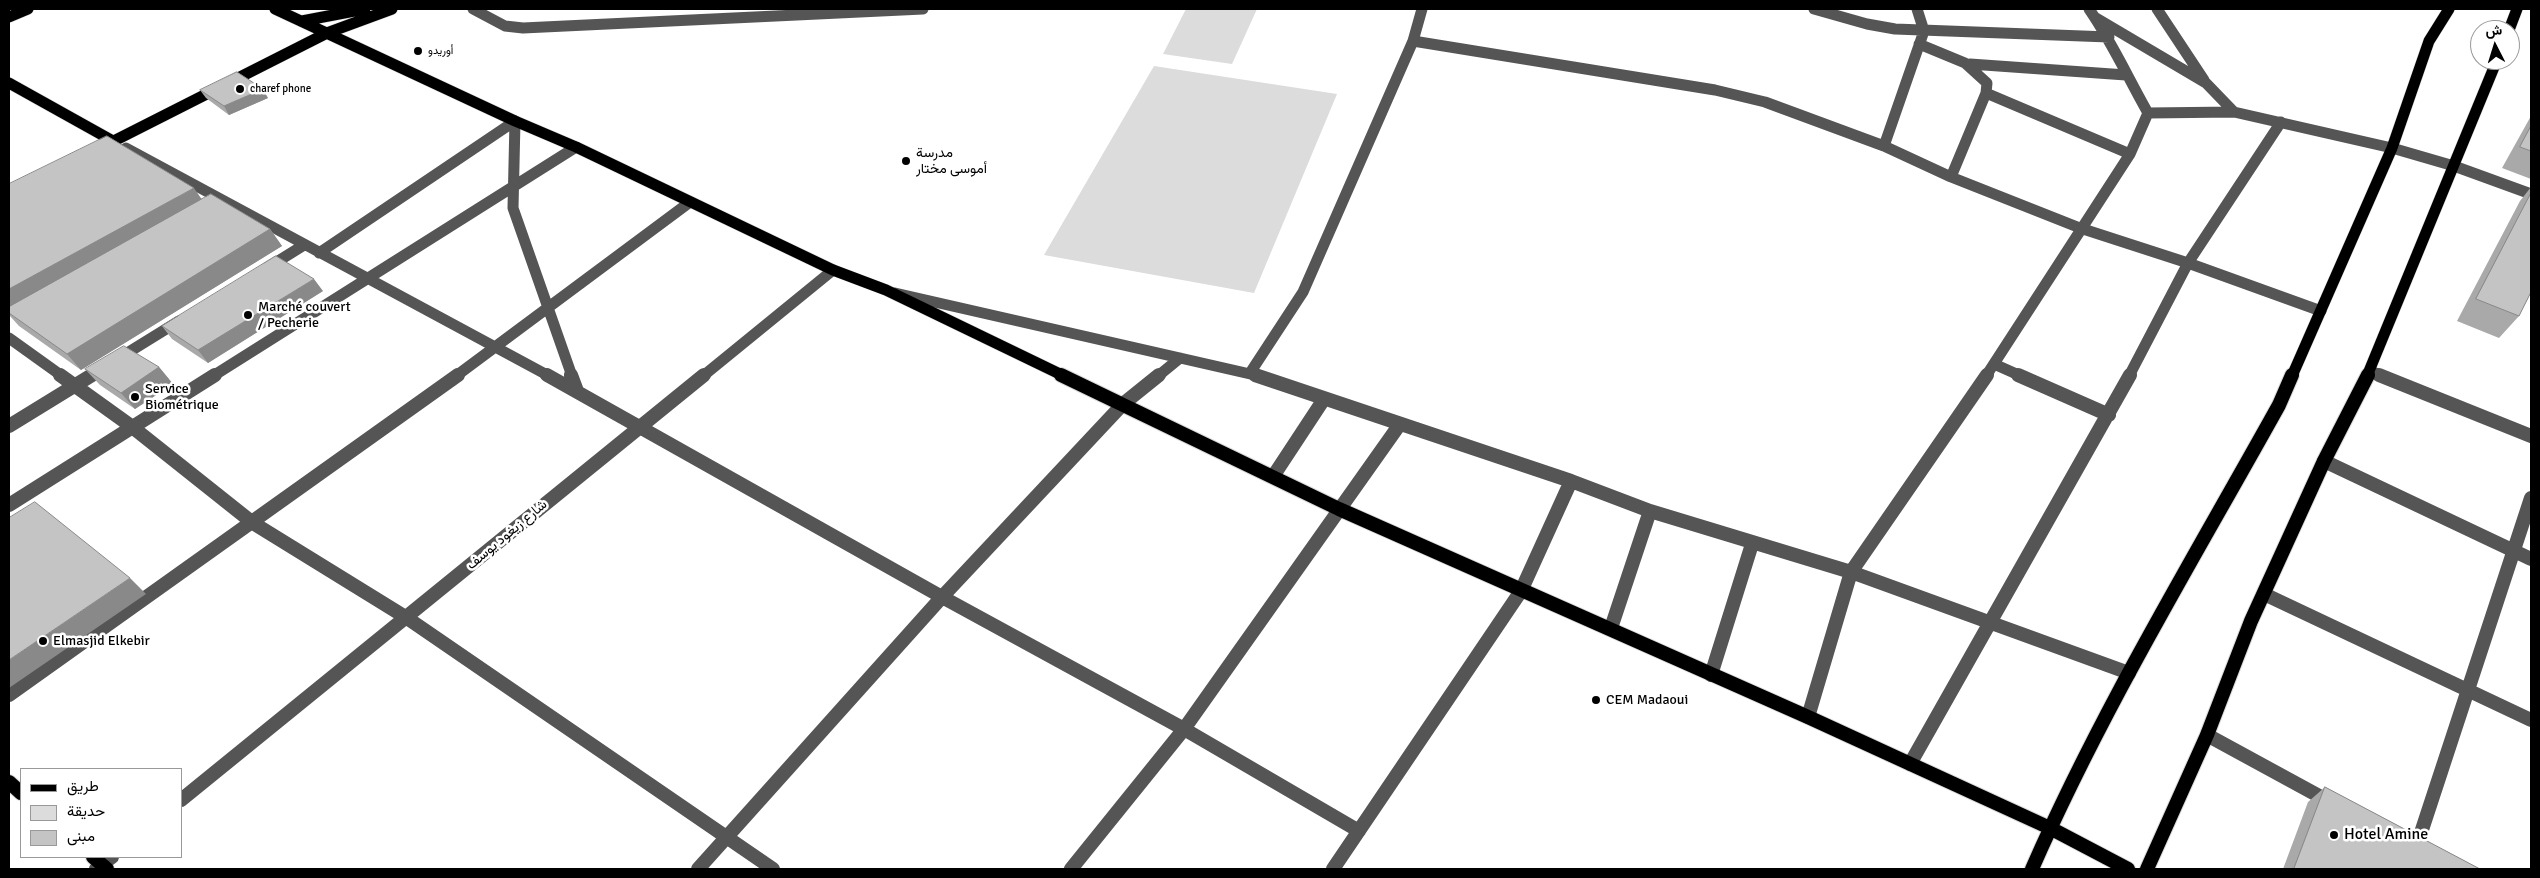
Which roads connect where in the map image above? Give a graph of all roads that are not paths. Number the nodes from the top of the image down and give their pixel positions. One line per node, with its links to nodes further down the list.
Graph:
1 (28, 9): 15 (main road)
2 (275, 9): 17 (main road)
3 (365, 9): 17 (main road)
4 (392, 9): 19 (main road)
5 (473, 9): 14 (street)
6 (915, 9): 7 (street); 14 (street)
7 (923, 9)
8 (1422, 9): 21 (street)
9 (1814, 9): 18 (street)
10 (1917, 9): 18 (street)
11 (2089, 9): 16 (street)
12 (2157, 9): 27 (street)
13 (2449, 9): 36 (main road)
14 (751, 12)
15 (9, 17)
16 (2096, 18): 20 (street); 27 (street)
17 (302, 21): 19 (main road)
18 (1924, 31): 20 (street); 22 (street)
19 (327, 33): 31 (main road); 33 (main road)
20 (2109, 37): 25 (street)
21 (1413, 41): 35 (street); 60 (street)
22 (1919, 44): 23 (street); 35 (street)
23 (1970, 64): 25 (street); 28 (street)
24 (2493, 70): 39 (main road)
25 (2126, 75): 30 (street)
26 (9, 83): 33 (main road)
27 (2206, 83): 29 (street)
28 (1986, 93): 38 (street); 40 (street)
29 (2234, 112): 30 (street); 32 (street)
30 (2148, 113): 38 (street)
31 (515, 121): 34 (main road); 41 (street); 46 (street)
32 (2281, 122): 36 (street); 47 (street)
33 (112, 141): 37 (main road); 45 (street)
34 (576, 146): 41 (street); 43 (main road)
35 (1884, 146): 40 (street)
36 (2392, 148): 39 (street); 53 (main road)
37 (87, 154)
38 (2130, 154): 44 (street)
39 (2454, 166): 42 (street); 59 (main road)
40 (1951, 176): 44 (street)
41 (513, 185): 50 (street); 52 (street)
42 (2531, 194)
43 (690, 202): 48 (main road); 52 (street)
44 (2080, 228): 47 (street); 58 (street)
45 (304, 245): 46 (street); 49 (street)
46 (319, 253): 50 (street)
47 (2188, 263): 53 (street); 65 (street)
48 (833, 270): 51 (main road); 69 (street, شارع زيغود يوسف)
49 (254, 276)
50 (367, 278): 56 (street); 68 (street)
51 (886, 290): 57 (street); 64 (main road)
52 (550, 309): 56 (street); 62 (street)
53 (2321, 312): 89 (main road)
54 (186, 317): 61 (street)
55 (9, 338): 61 (street)
56 (494, 348): 62 (street); 78 (street)
57 (1180, 358): 60 (street); 64 (street)
58 (1994, 364): 65 (street); 82 (street)
59 (2370, 371): 70 (street); 71 (main road)
60 (1250, 373): 63 (street)
61 (76, 385): 67 (street); 68 (street)
62 (577, 391): 69 (street)
63 (1324, 400): 66 (street); 72 (street)
64 (1123, 404): 72 (main road); 85 (street)
65 (2110, 415): 87 (street)
66 (1400, 424): 73 (street); 76 (street)
67 (9, 426)
68 (131, 426): 75 (street); 78 (street)
69 (638, 426): 85 (street); 86 (street, شارع زيغود يوسف)
70 (2531, 436)
71 (2324, 461): 80 (street); 84 (main road)
72 (1274, 475): 76 (main road)
73 (1571, 481): 77 (street); 83 (street)
74 (2531, 498): 80 (street)
75 (9, 505)
76 (1339, 509): 83 (main road); 95 (street)
77 (1650, 512): 79 (street); 88 (street)
78 (254, 523): 86 (street); 92 (street)
79 (1752, 544): 82 (street); 90 (street)
80 (2514, 551): 81 (street); 91 (street)
81 (2531, 559)
82 (1851, 572): 87 (street); 93 (street)
83 (1521, 591): 88 (main road); 103 (street)
84 (2264, 594): 91 (street); 96 (main road)
85 (942, 597): 95 (street); 104 (street)
86 (407, 618): 100 (street, شارع زيغود يوسف); 104 (street)
87 (1990, 623): 89 (street); 97 (street)
88 (1611, 628): 90 (main road)
89 (2129, 673): 102 (main road)
90 (1711, 675): 93 (main road)
91 (2468, 690): 94 (street); 106 (street)
92 (9, 695)
93 (1808, 717): 97 (main road)
94 (2531, 720)
95 (1184, 729): 103 (street); 110 (street)
96 (2207, 735): 101 (street); 114 (main road)
97 (1910, 764): 102 (main road)
98 (9, 782): 99 (main road)
99 (20, 792)
100 (182, 799)
101 (2347, 811)
102 (2050, 828): 112 (main road); 113 (main road)
103 (1359, 831): 111 (street)
104 (729, 837): 108 (street); 109 (street)
105 (2399, 839): 106 (street)
106 (2416, 848): 107 (street)
107 (2432, 857)
108 (698, 869)
109 (773, 869)
110 (1071, 869)
111 (1333, 869)
112 (2032, 869)
113 (2128, 869)
114 (2147, 869)

